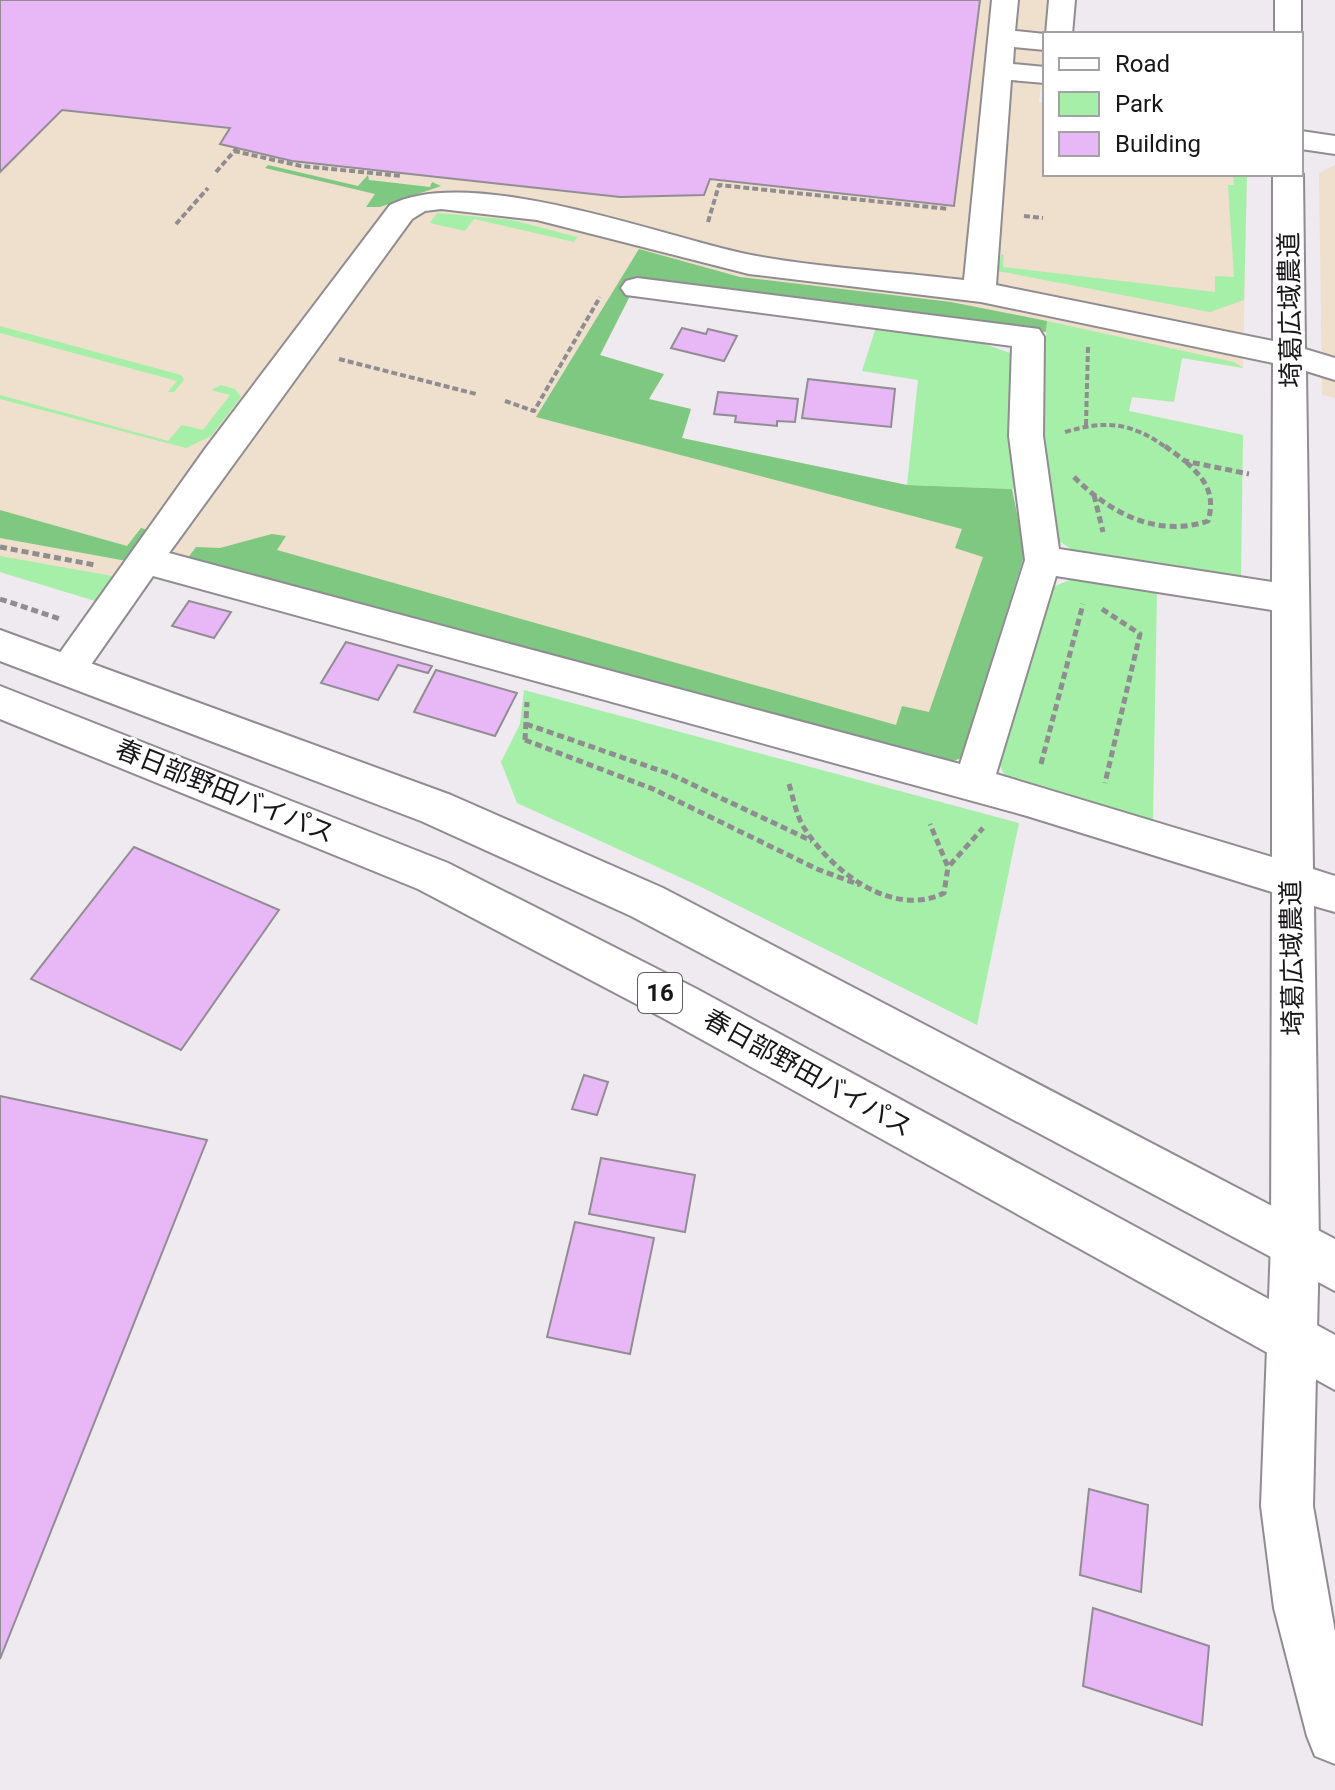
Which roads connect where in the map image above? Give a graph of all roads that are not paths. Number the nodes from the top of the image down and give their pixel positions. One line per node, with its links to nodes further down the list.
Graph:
1 (1005, 0): 6 (street)
2 (1062, 0): 4 (street)
3 (1288, 0): 5 (street)
4 (1059, 32)
5 (1288, 32)
6 (1001, 38): 7 (street); 8 (street)
7 (1043, 42)
8 (998, 71): 9 (street); 14 (street)
9 (1043, 75)
10 (1303, 140): 11 (street)
11 (1335, 145)
12 (1288, 176): 15 (street, 埼葛広域農道)
13 (622, 287): 17 (street)
14 (981, 292): 15 (street); 18 (street)
15 (1291, 356): 16 (street); 19 (street, 埼葛広域農道)
16 (1335, 369)
17 (1043, 560): 19 (street); 23 (street)
18 (140, 566): 21 (street); 23 (street)
19 (1291, 599): 24 (street, 埼葛広域農道)
20 (0, 645): 21 (highway)
21 (68, 668): 26 (highway)
22 (0, 702): 27 (highway, 春日部野田バイパス / 16)
23 (973, 785): 24 (street)
24 (1291, 879): 25 (street); 26 (street, 埼葛広域農道)
25 (1335, 894)
26 (1315, 1255): 27 (street, 埼葛広域農道)
27 (1314, 1352): 28 (street, 埼葛広域農道)
28 (1335, 1736)

